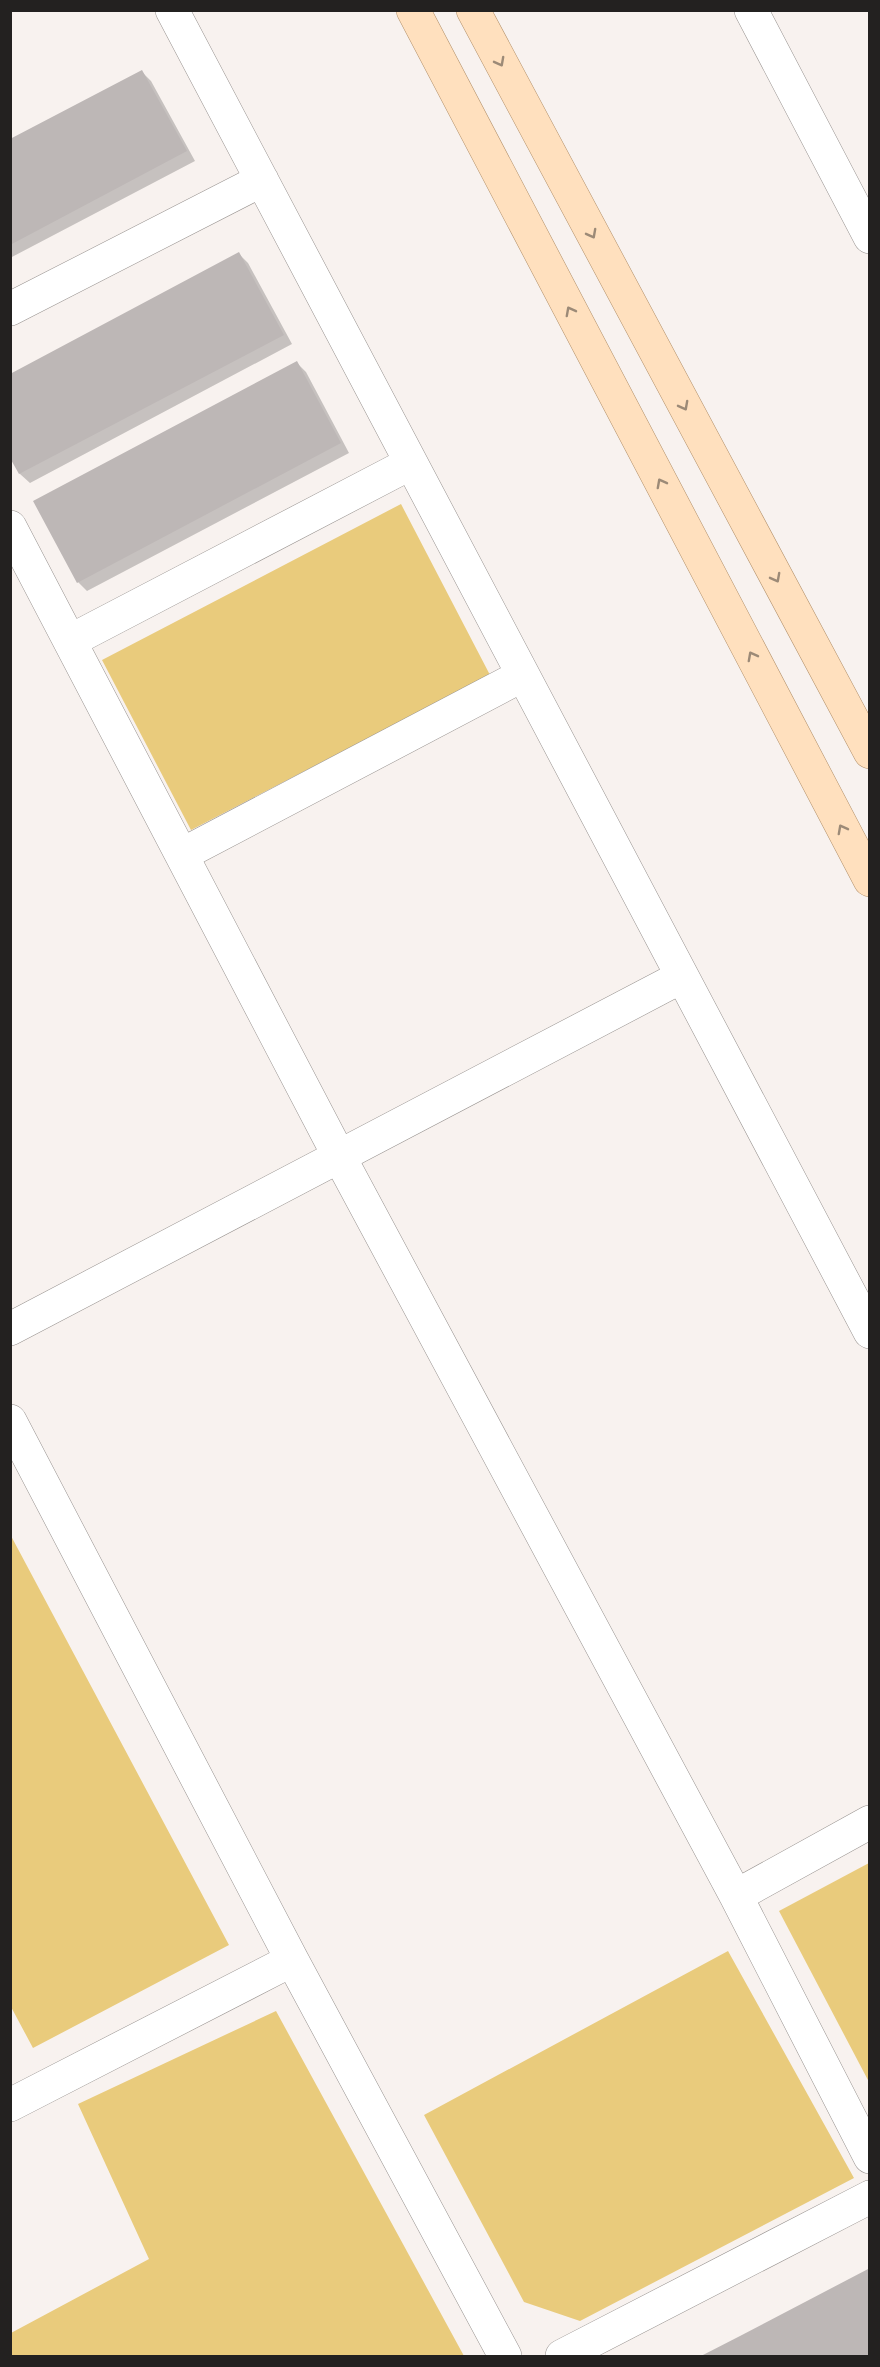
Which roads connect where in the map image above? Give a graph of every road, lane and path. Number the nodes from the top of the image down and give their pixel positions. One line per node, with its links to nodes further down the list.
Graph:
1 (172, 10): 5 (street)
2 (413, 10): 14 (main road, one-way to 2)
3 (472, 10): 12 (main road, one-way to 12)
4 (751, 10): 6 (street)
5 (262, 180): 7 (street); 8 (street)
6 (870, 237)
7 (10, 309)
8 (411, 463): 10 (street); 11 (street)
9 (10, 527): 10 (street)
10 (70, 641): 13 (street)
11 (523, 675): 13 (street); 15 (street)
12 (870, 752)
13 (183, 854): 16 (street)
14 (870, 880)
15 (681, 977): 16 (street); 18 (street)
16 (340, 1158): 17 (street); 21 (street)
17 (10, 1329)
18 (870, 1332)
19 (10, 1421): 22 (street)
20 (870, 1822): 21 (street)
21 (736, 1896): 24 (street)
22 (292, 1960): 23 (street); 26 (street)
23 (13, 2099)
24 (870, 2157)
25 (870, 2197): 27 (street)
26 (505, 2356)
27 (562, 2356)

